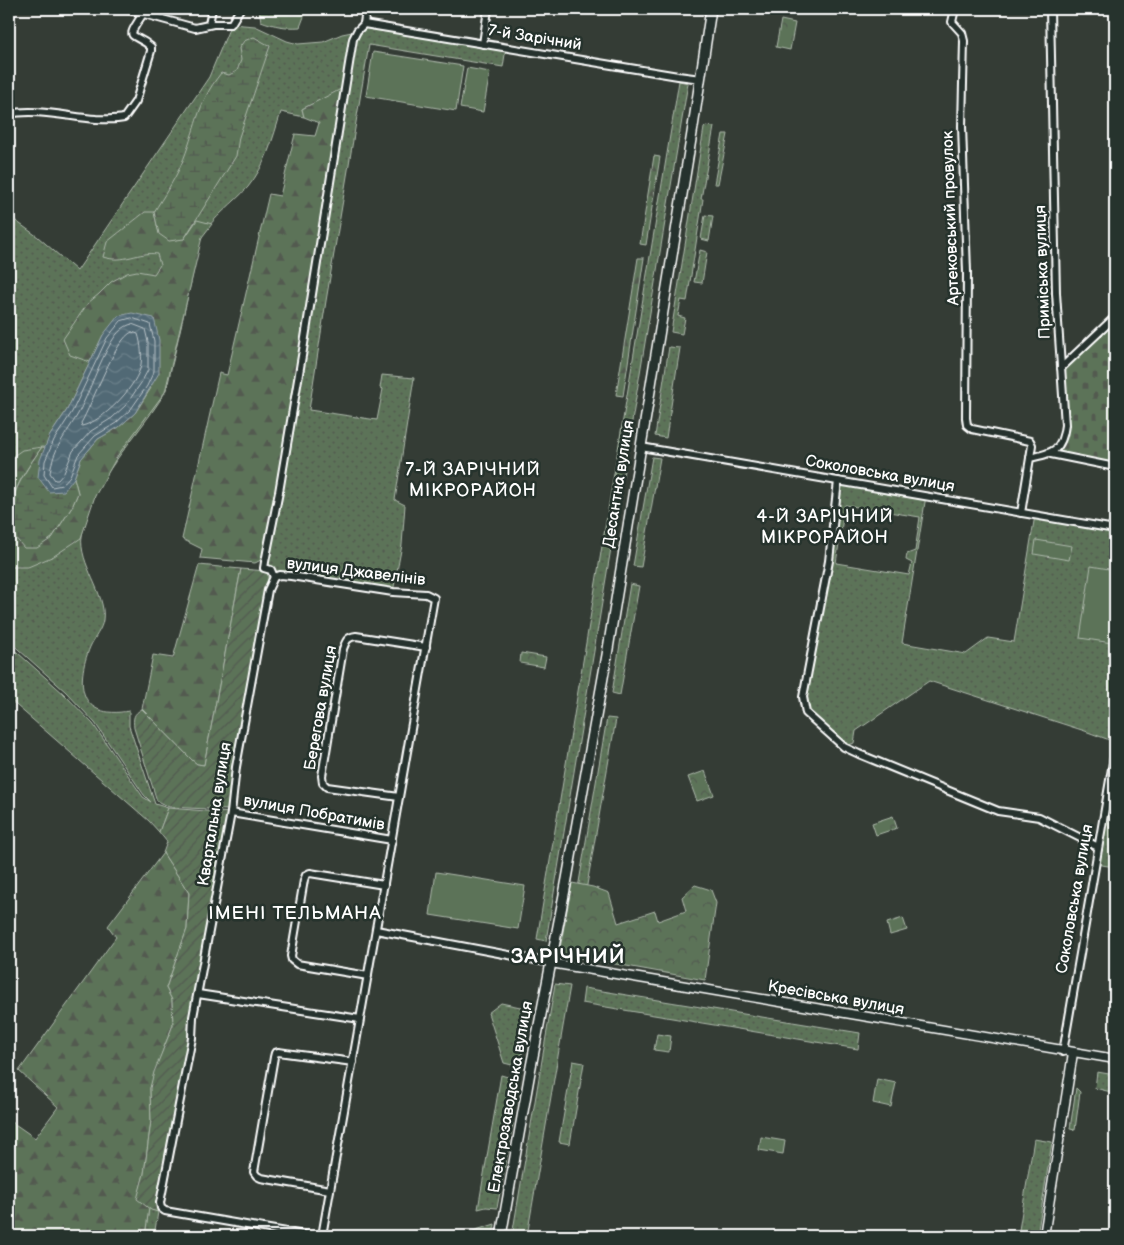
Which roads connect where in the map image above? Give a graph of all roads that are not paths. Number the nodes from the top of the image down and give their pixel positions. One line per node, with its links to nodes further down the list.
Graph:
1 (126, 9): 9 (street)
2 (212, 9): 10 (street)
3 (240, 9): 10 (street)
4 (366, 9): 11 (street)
5 (488, 9): 12 (street)
6 (711, 9): 13 (main road, Десантна вулиця)
7 (955, 9): 19 (street, Артековський провулок)
8 (1050, 9): 16 (street, Приміська вулиця)
9 (146, 13): 10 (street); 14 (street)
10 (209, 24)
11 (364, 24): 12 (street, 7-й Зарічний); 24 (street)
12 (483, 44): 13 (street, 7-й Зарічний)
13 (701, 79): 17 (main road, Десантна вулиця)
14 (9, 114)
15 (1115, 317): 16 (street)
16 (1061, 368): 18 (street, Приміська вулиця)
17 (641, 447): 21 (street, Соколовська вулиця); 33 (main road, Десантна вулиця)
18 (1051, 454): 19 (street); 20 (street)
19 (1030, 458): 22 (street)
20 (1115, 467)
21 (838, 482): 22 (street, Соколовська вулиця); 30 (street)
22 (1021, 513): 23 (street, Соколовська вулиця)
23 (1115, 529)
24 (274, 577): 25 (street, вулиця Джавелінів); 28 (street, Квартальна вулиця)
25 (426, 647): 27 (street); 27 (street, Берегова вулиця)
26 (1115, 750): 30 (street, Соколовська вулиця)
27 (399, 797): 29 (street)
28 (231, 813): 29 (street, вулиця Побратимів); 35 (street, Квартальна вулиця)
29 (392, 840): 31 (street)
30 (1098, 847): 37 (street, Соколовська вулиця)
31 (384, 885): 32 (street); 34 (street)
32 (376, 930): 33 (street); 34 (street)
33 (551, 963): 37 (street, Кресівська вулиця); 44 (main road, Електрозаводська вулиця)
34 (368, 976): 36 (street)
35 (198, 994): 36 (street); 42 (street, Квартальна вулиця)
36 (360, 1019): 40 (street)
37 (1063, 1052): 38 (street, Кресівська вулиця)
38 (1074, 1053): 39 (street, Кресівська вулиця); 45 (street)
39 (1115, 1059)
40 (353, 1062): 41 (street); 41 (street)
41 (330, 1190): 43 (street)
42 (310, 1236)
43 (322, 1236)
44 (501, 1236)
45 (1044, 1236)

